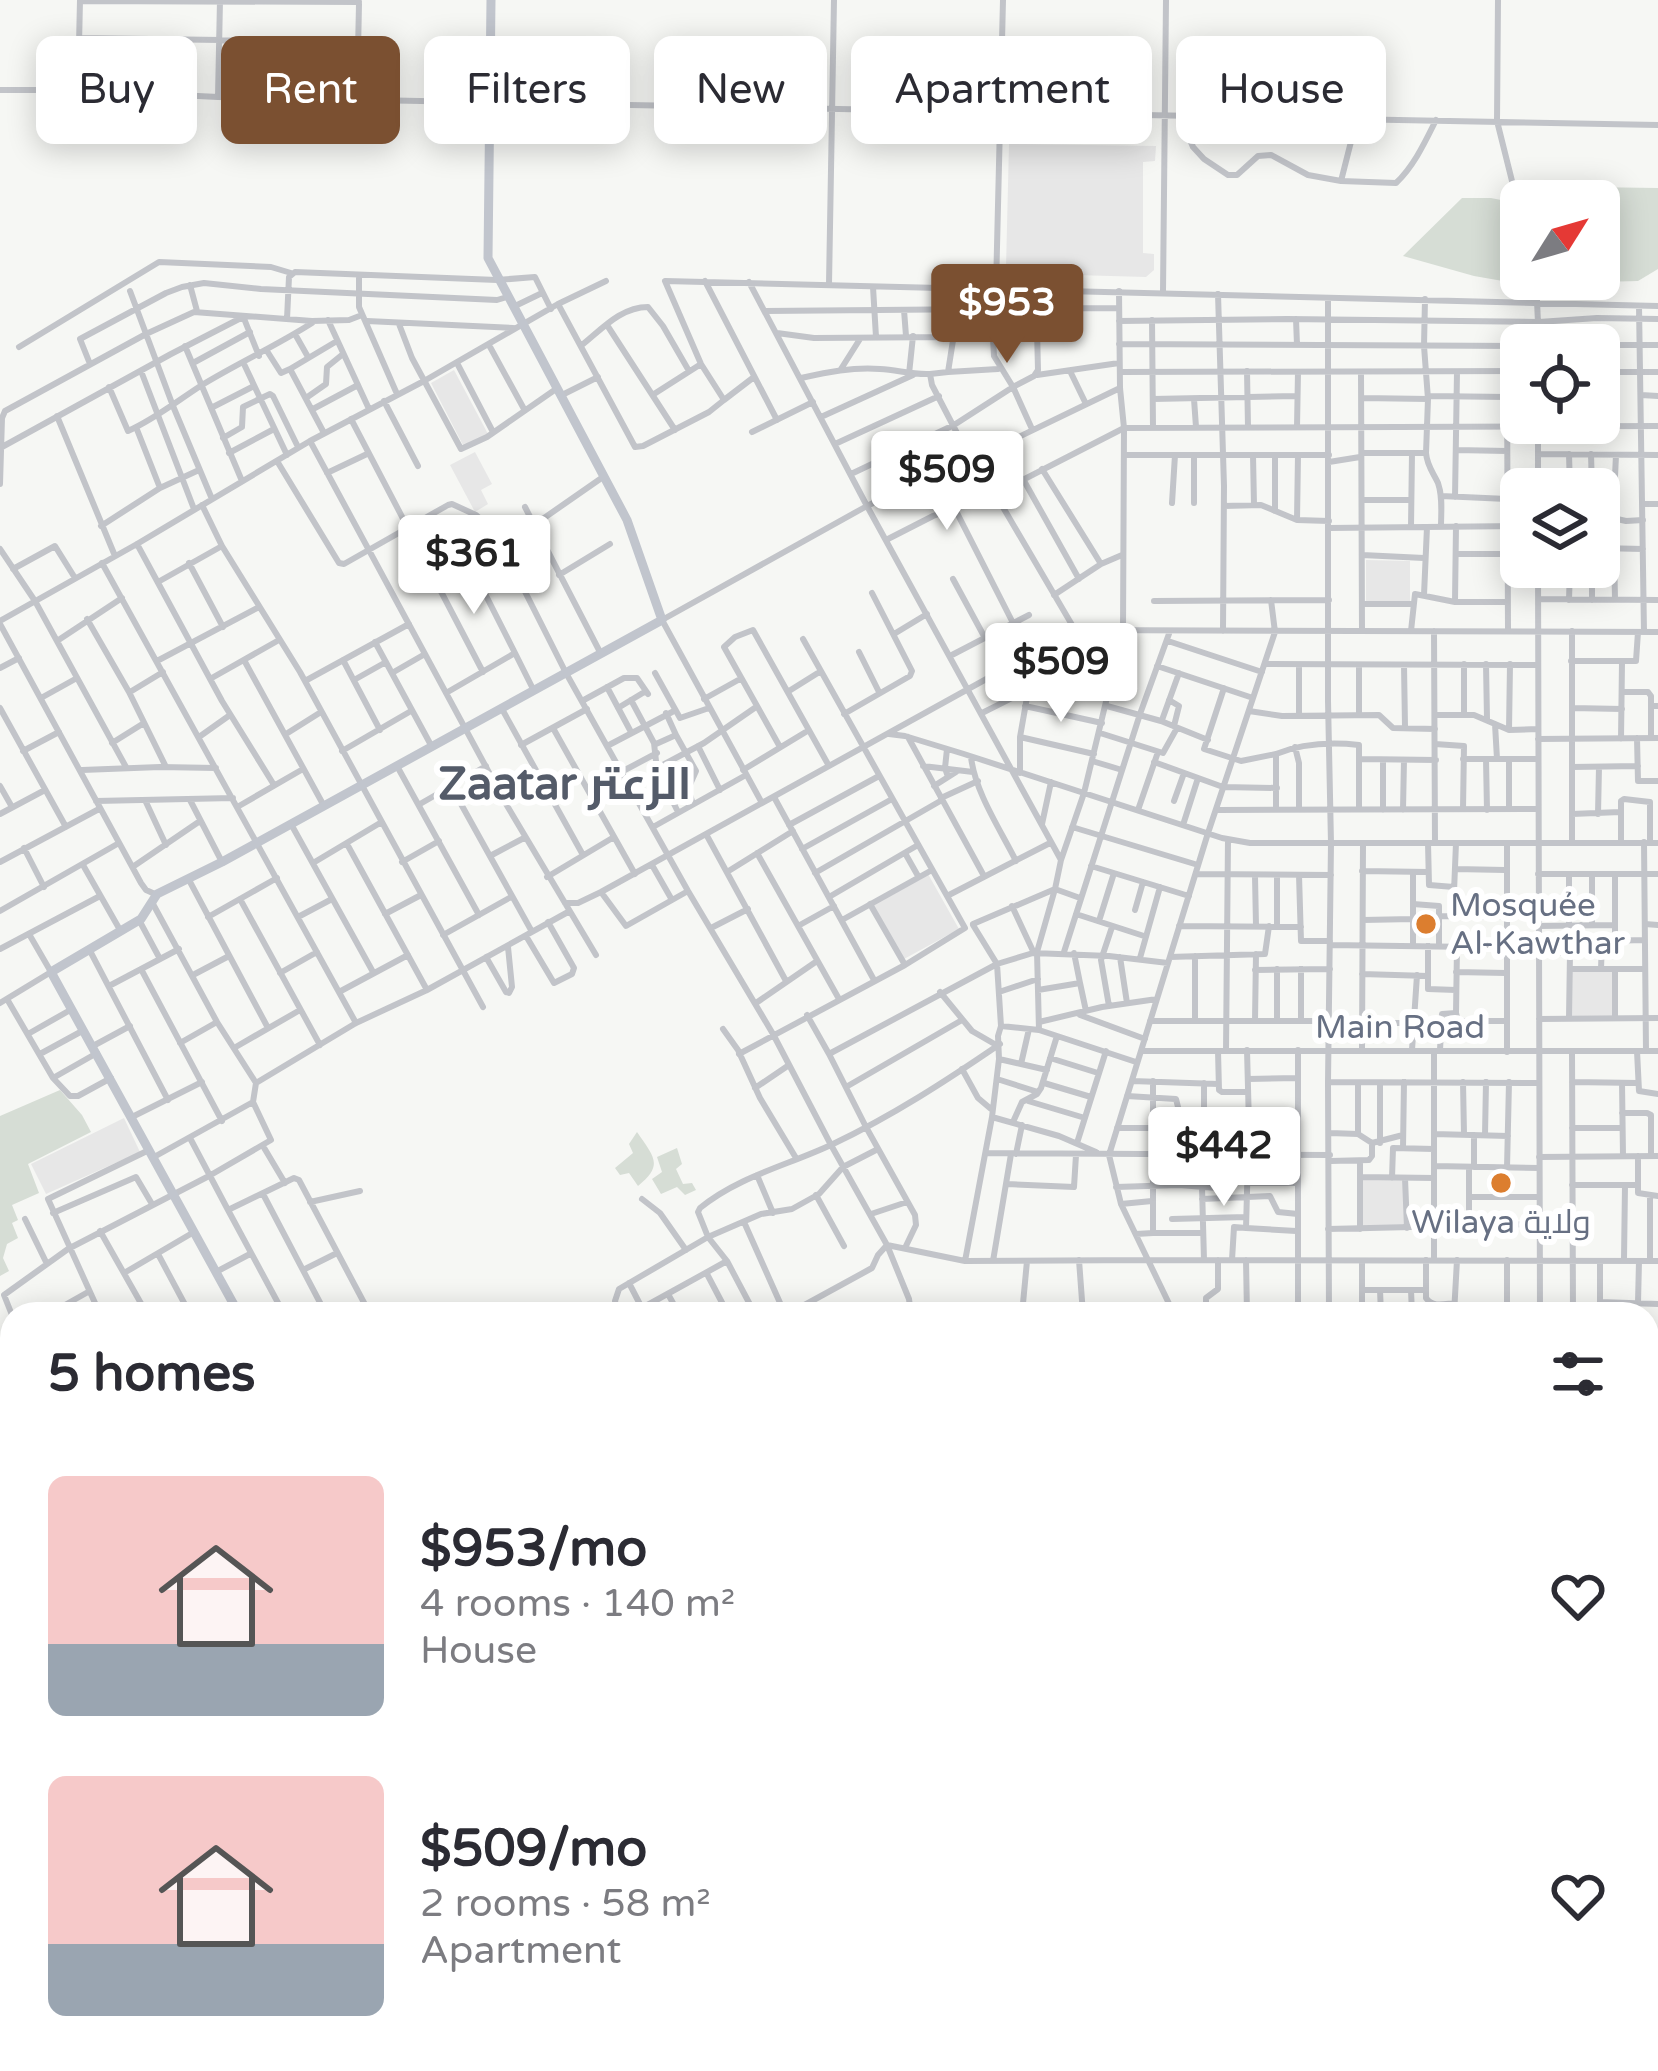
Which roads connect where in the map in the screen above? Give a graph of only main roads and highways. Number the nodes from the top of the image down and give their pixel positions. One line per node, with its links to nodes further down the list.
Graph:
1 (491, 0): 2 (main road)
2 (233, 1302)

